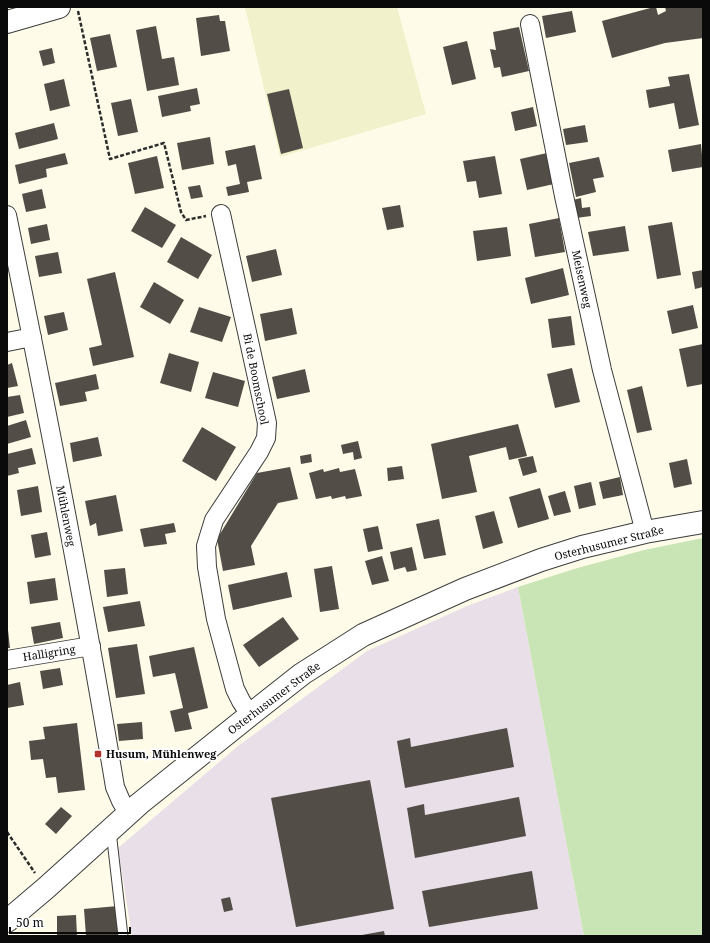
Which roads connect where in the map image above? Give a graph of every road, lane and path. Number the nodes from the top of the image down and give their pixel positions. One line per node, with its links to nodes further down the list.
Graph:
1 (59, 7): 3 (street)
2 (77, 7): 5 (path)
3 (7, 22)
4 (530, 24): 10 (street, Meisenweg)
5 (221, 214): 13 (street, Bi de Boomschool)
6 (7, 216): 7 (street, Mühlenweg)
7 (32, 337): 8 (street); 11 (street, Mühlenweg)
8 (7, 342)
9 (703, 522): 10 (street, Osterhusumer Straße)
10 (645, 532): 13 (street, Osterhusumer Straße)
11 (91, 646): 12 (street, Halligring); 14 (street, Mühlenweg)
12 (7, 660)
13 (250, 715): 14 (street, Osterhusumer Straße)
14 (128, 814): 15 (street, Osterhusumer Straße)
15 (111, 830): 17 (street, Osterhusumer Straße); 19 (lane)
16 (7, 832): 17 (path)
17 (46, 888): 18 (street, Osterhusumer Straße)
18 (7, 921)
19 (124, 936)

